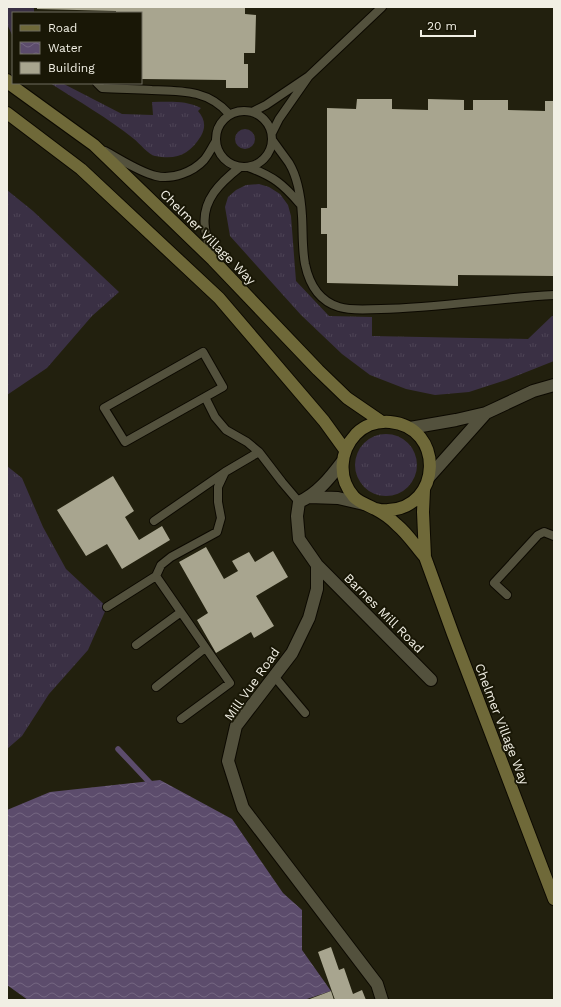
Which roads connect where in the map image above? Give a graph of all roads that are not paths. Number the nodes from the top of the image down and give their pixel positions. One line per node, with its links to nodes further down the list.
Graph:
1 (382, 7): 2 (lane)
2 (309, 76): 5 (lane); 8 (lane)
3 (7, 80): 10 (street, Chelmer Village Way)
4 (98, 84): 7 (lane)
5 (252, 112): 7 (lane); 8 (lane)
6 (7, 113): 20 (street)
7 (230, 114): 9 (lane)
8 (272, 137): 11 (lane); 12 (lane)
9 (216, 141): 10 (lane); 11 (lane)
10 (94, 145): 13 (street, Chelmer Village Way)
11 (244, 167): 12 (lane); 13 (lane)
12 (301, 205): 14 (lane)
13 (213, 260): 18 (street, Chelmer Village Way)
14 (554, 295)
15 (554, 385): 17 (street)
16 (206, 397): 16 (lane); 21 (lane)
17 (486, 413): 19 (street); 24 (street)
18 (382, 422): 19 (street, Chelmer Village Way); 20 (street, Chelmer Village Way)
19 (410, 428): 24 (street, Chelmer Village Way)
20 (345, 450): 22 (street, Chelmer Village Way)
21 (259, 452): 23 (lane); 26 (lane)
22 (342, 462): 26 (street); 27 (street, Chelmer Village Way)
23 (225, 472): 29 (lane); 33 (lane)
24 (429, 478): 25 (street, Chelmer Village Way)
25 (424, 490): 28 (street, Chelmer Village Way); 31 (street, Chelmer Village Way)
26 (304, 499): 27 (street); 32 (street)
27 (364, 504): 28 (street, Chelmer Village Way)
28 (376, 509): 31 (street, Chelmer Village Way)
29 (154, 521)
30 (554, 536): 34 (lane)
31 (425, 557): 44 (street, Chelmer Village Way)
32 (317, 565): 39 (street, Mill Vue Road); 40 (street, Barnes Mill Road)
33 (156, 576): 35 (lane); 36 (lane)
34 (507, 595)
35 (107, 607)
36 (181, 612): 37 (lane); 38 (lane)
37 (136, 645)
38 (205, 648): 41 (lane); 43 (lane)
39 (274, 676): 42 (lane); 45 (street, Mill Vue Road)
40 (431, 680)
41 (156, 688)
42 (305, 713)
43 (181, 719)
44 (554, 899)
45 (382, 1000)

